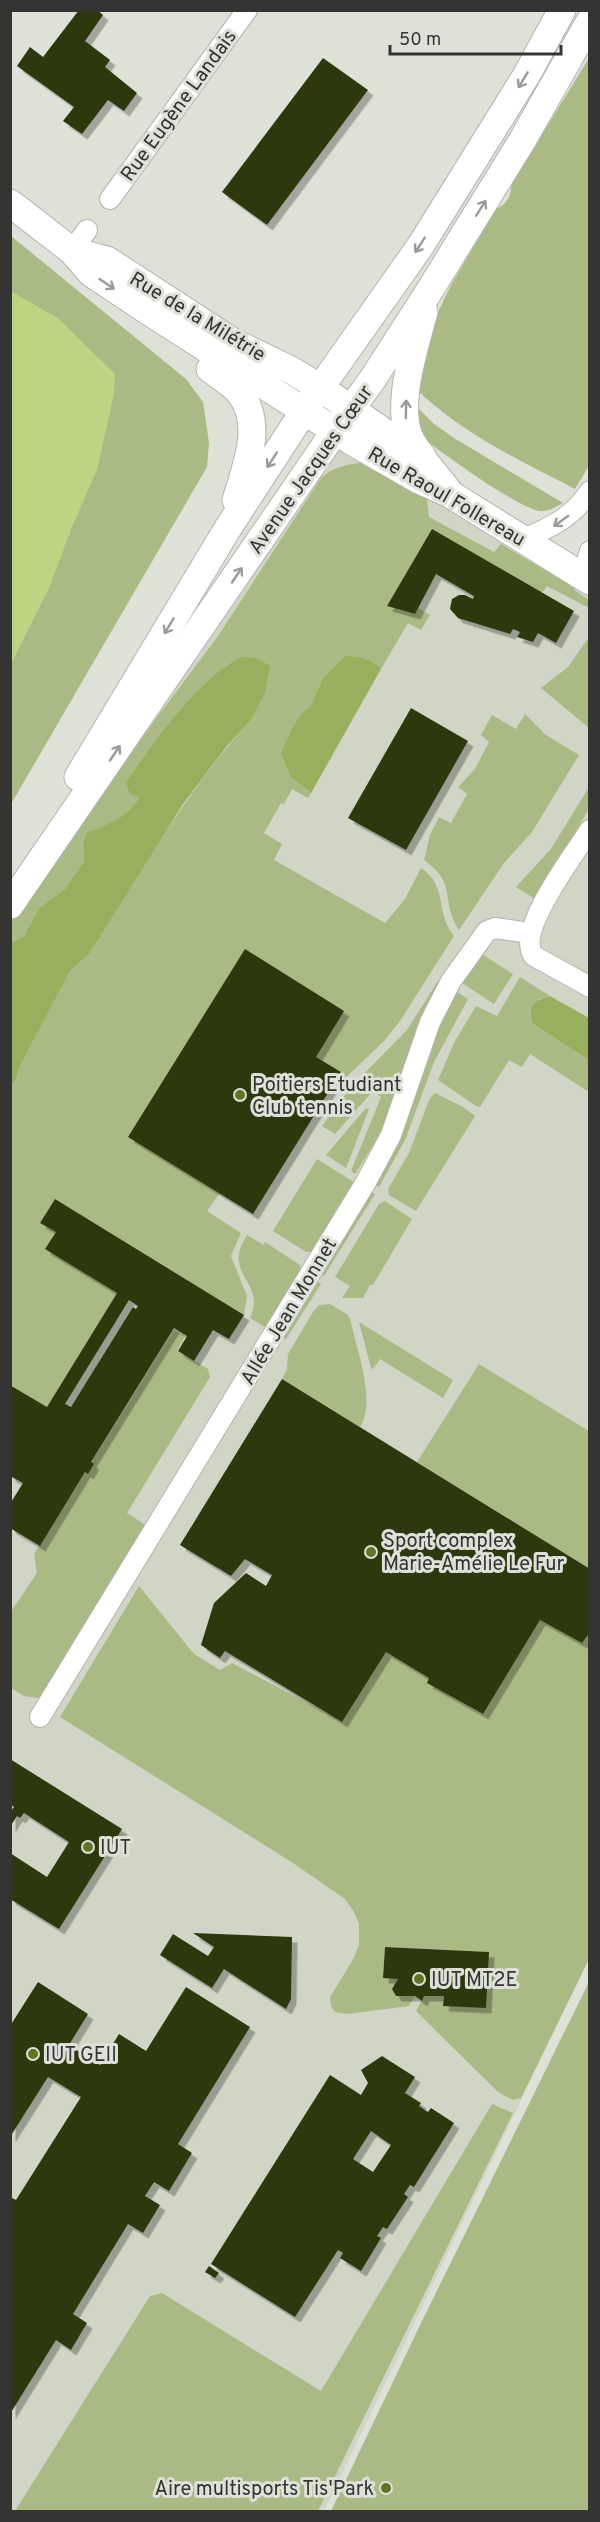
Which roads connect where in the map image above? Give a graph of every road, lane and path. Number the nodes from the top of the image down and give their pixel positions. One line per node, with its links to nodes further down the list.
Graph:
1 (247, 10): 4 (street, Rue Eugène Landais)
2 (562, 10): 9 (main road, Avenue Jacques Cœur, one-way to 9)
3 (590, 21): 7 (main road, Avenue Jacques Cœur, one-way to 3)
4 (110, 199)
5 (10, 203): 6 (main road, Rue de la Milétrie)
6 (79, 240): 8 (main road, Rue de la Milétrie, one-way to 8); 9 (main road, Rue de la Milétrie)
7 (428, 293): 10 (main road, Avenue Jacques Cœur); 13 (main road, one-way to 7)
8 (148, 311): 11 (main road, Rue de la Milétrie); 16 (main road)
9 (322, 389): 10 (main road, Rue de la Milétrie); 11 (main road, Avenue Jacques Cœur)
10 (350, 408): 12 (main road, Avenue Jacques Cœur); 13 (main road, Rue de la Milétrie)
11 (304, 411): 12 (main road, Rue Raoul Follereau); 16 (main road, Avenue Jacques Cœur, one-way to 16)
12 (335, 431): 15 (main road, Rue Raoul Follereau); 22 (main road, Avenue Jacques Cœur, one-way to 12)
13 (426, 462): 15 (main road)
14 (590, 491): 17 (street, one-way to 17)
15 (450, 494): 17 (main road, Rue Raoul Follereau)
16 (228, 528): 21 (main road, Avenue Jacques Cœur, one-way to 21)
17 (523, 539): 19 (main road, Rue Raoul Follereau)
18 (590, 550): 19 (street)
19 (586, 579)
20 (590, 830): 23 (street)
21 (10, 889)
22 (10, 905)
23 (530, 933): 24 (street); 25 (street, Allée Jean Monnet)
24 (590, 987)
25 (40, 1716)

